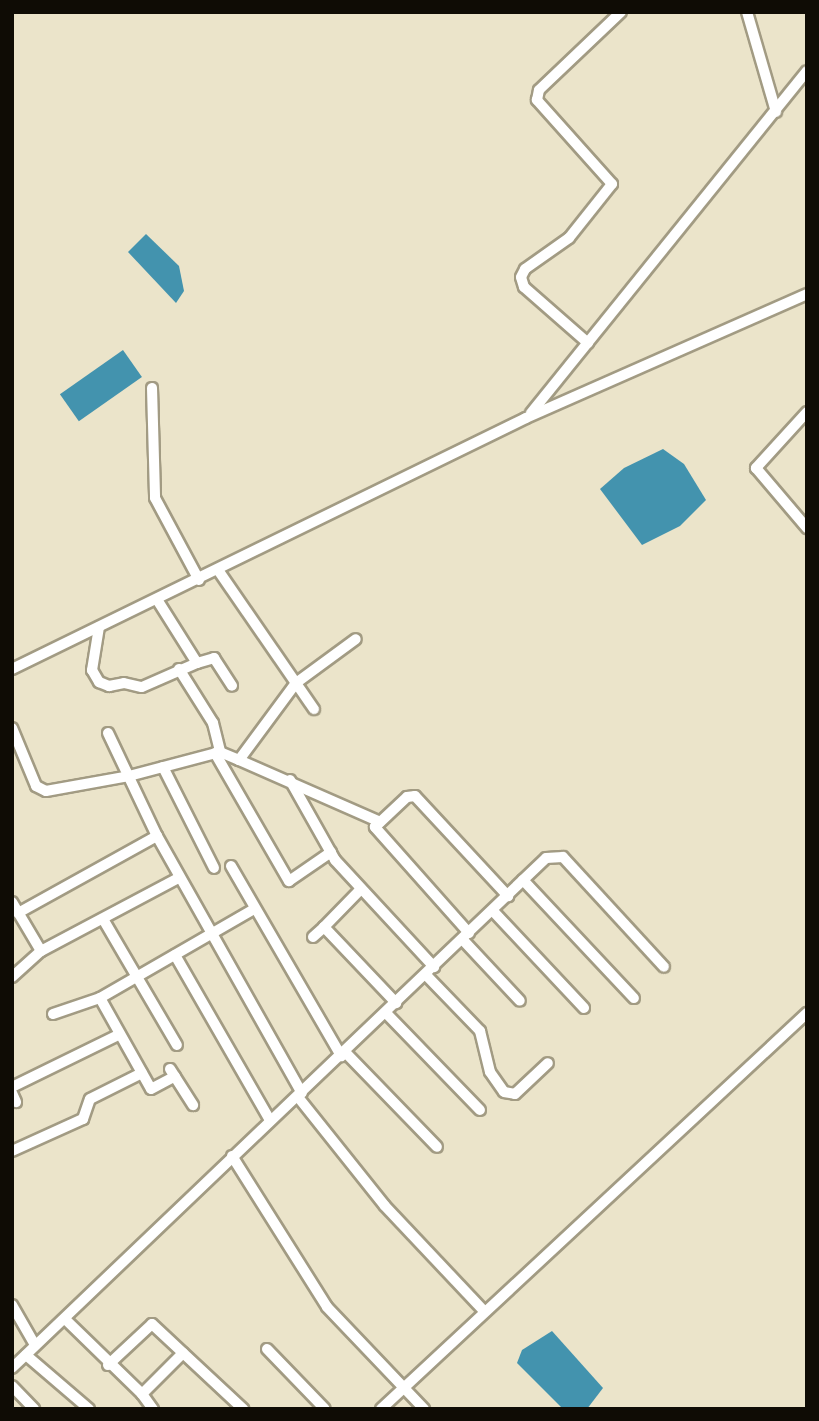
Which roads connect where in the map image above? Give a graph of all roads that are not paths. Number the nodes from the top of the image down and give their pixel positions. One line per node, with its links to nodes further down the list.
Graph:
1 (621, 12): 6 (street)
2 (747, 12): 4 (street)
3 (807, 71): 4 (street)
4 (776, 112): 6 (street)
5 (807, 294): 9 (street)
6 (588, 343): 9 (street)
7 (152, 388): 14 (street)
8 (807, 412): 11 (street)
9 (526, 418): 13 (street)
10 (807, 506): 11 (street)
11 (797, 516): 12 (street)
12 (807, 527)
13 (218, 570): 14 (street); 21 (street)
14 (199, 580): 15 (street)
15 (158, 601): 16 (street); 18 (street)
16 (99, 628): 19 (street); 20 (street)
17 (356, 639): 21 (street)
18 (197, 663): 20 (street); 22 (street)
19 (12, 669)
20 (179, 669): 26 (street)
21 (296, 683): 23 (street); 27 (street)
22 (232, 686)
23 (314, 709)
24 (12, 728): 29 (street)
25 (108, 733): 29 (street)
26 (218, 752): 27 (street); 28 (street); 33 (street)
27 (239, 760): 30 (street)
28 (163, 767): 29 (street); 35 (street)
29 (129, 776): 32 (street)
30 (290, 780): 31 (street); 33 (street)
31 (380, 822): 39 (street); 48 (street)
32 (157, 836): 36 (street); 43 (street)
33 (331, 852): 38 (street)
34 (230, 866): 41 (street)
35 (214, 868)
36 (180, 877): 44 (street); 46 (street)
37 (523, 880): 39 (street); 52 (street); 57 (street)
38 (360, 890): 45 (street); 51 (street)
39 (508, 896): 42 (street)
40 (12, 902): 43 (street)
41 (254, 909): 46 (street); 66 (street)
42 (493, 911): 48 (street); 60 (street)
43 (18, 913): 49 (street)
44 (103, 919): 49 (street); 55 (street)
45 (324, 927): 47 (street); 59 (street)
46 (212, 933): 50 (street); 70 (street)
47 (313, 937)
48 (466, 937): 51 (street); 58 (street)
49 (41, 951): 54 (street)
50 (175, 955): 55 (street); 73 (street)
51 (434, 967): 53 (street)
52 (664, 967)
53 (426, 975): 59 (street); 67 (street)
54 (12, 977)
55 (136, 977): 56 (street); 65 (street)
56 (100, 998): 63 (street); 64 (street)
57 (634, 998)
58 (520, 1001)
59 (396, 1003): 61 (street)
60 (584, 1008)
61 (386, 1013): 66 (street); 72 (street)
62 (807, 1013): 78 (street)
63 (53, 1014)
64 (120, 1034): 68 (street); 69 (street)
65 (177, 1045)
66 (343, 1054): 70 (street); 74 (street)
67 (548, 1063)
68 (142, 1073): 71 (street); 75 (street)
69 (12, 1087)
70 (300, 1095): 73 (street); 78 (street)
71 (193, 1105)
72 (480, 1110)
73 (270, 1121): 76 (street)
74 (438, 1147)
75 (12, 1151)
76 (232, 1156): 79 (street); 87 (street)
77 (12, 1306): 80 (street)
78 (484, 1311): 87 (street)
79 (65, 1319): 80 (street); 84 (street)
80 (35, 1345): 83 (street)
81 (267, 1349): 93 (street)
82 (183, 1353): 84 (street); 88 (street); 92 (street)
83 (26, 1354): 85 (street); 90 (street)
84 (108, 1365): 88 (street)
85 (12, 1368)
86 (12, 1386): 89 (street)
87 (403, 1388): 94 (street); 95 (street)
88 (142, 1394): 91 (street)
89 (34, 1409)
90 (89, 1409)
91 (153, 1409)
92 (243, 1409)
93 (325, 1409)
94 (381, 1409)
95 (424, 1409)

